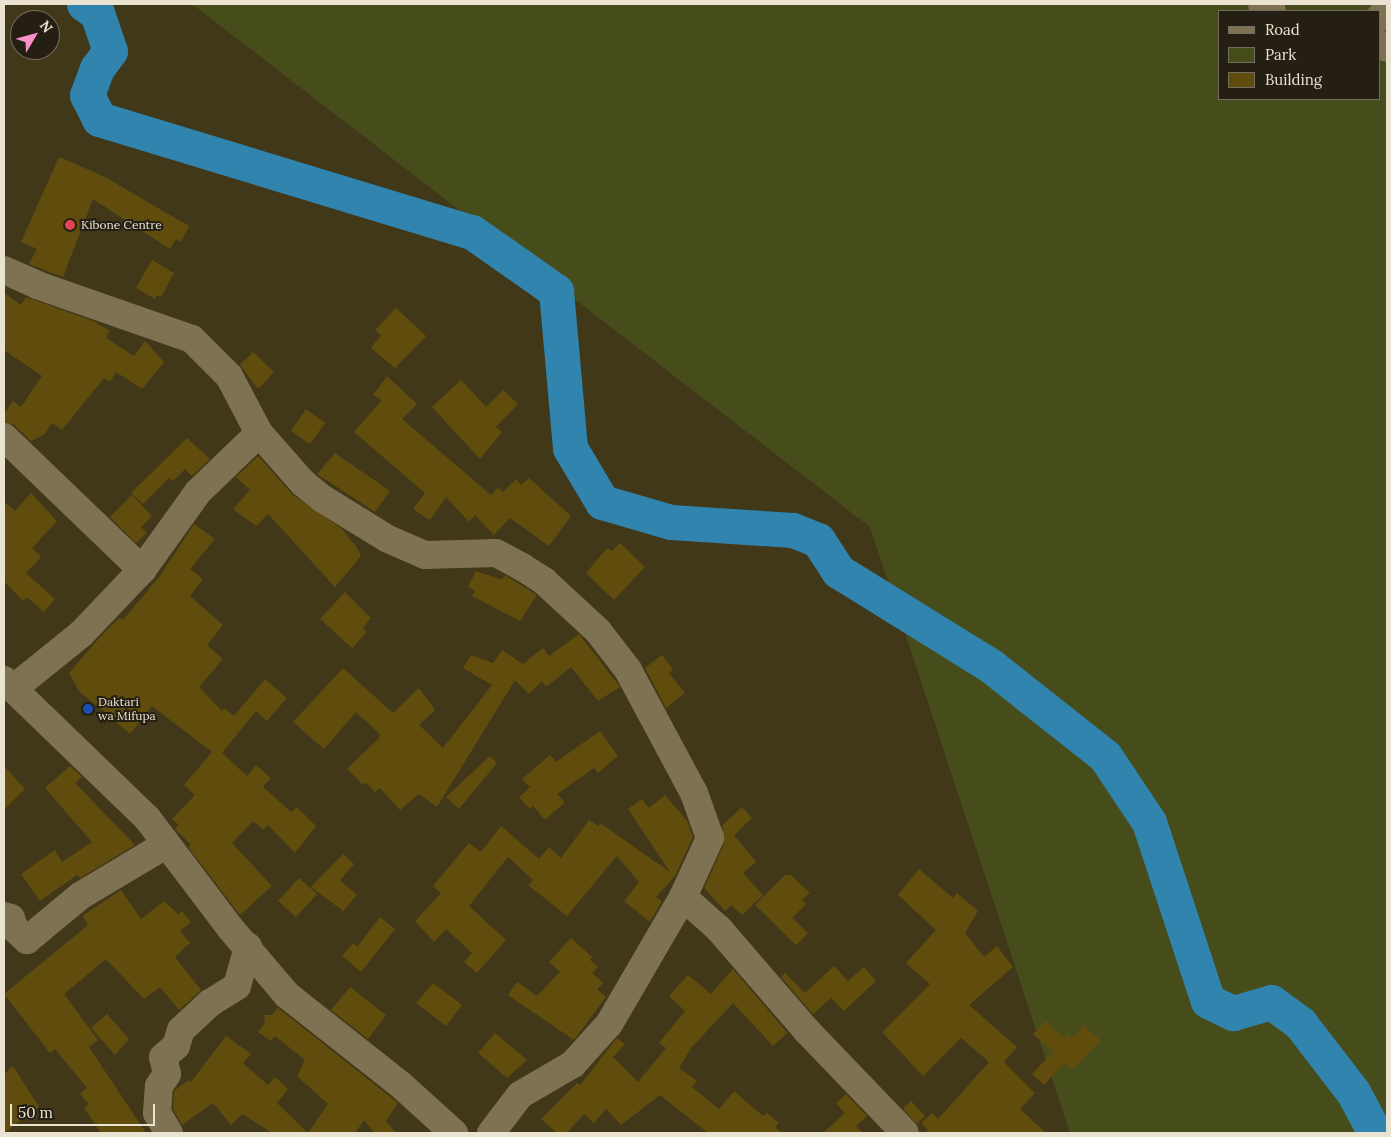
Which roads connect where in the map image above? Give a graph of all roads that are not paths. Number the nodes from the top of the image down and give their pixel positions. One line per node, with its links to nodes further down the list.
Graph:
1 (4, 270): 2 (street)
2 (259, 433): 4 (street); 7 (street)
3 (4, 437): 4 (street)
4 (142, 570): 5 (street)
5 (9, 684): 6 (street)
6 (167, 844): 8 (street); 9 (street)
7 (683, 896): 12 (street); 13 (street)
8 (4, 916)
9 (248, 947): 10 (street); 11 (street)
10 (169, 1133)
11 (454, 1133)
12 (492, 1133)
13 (905, 1133)

